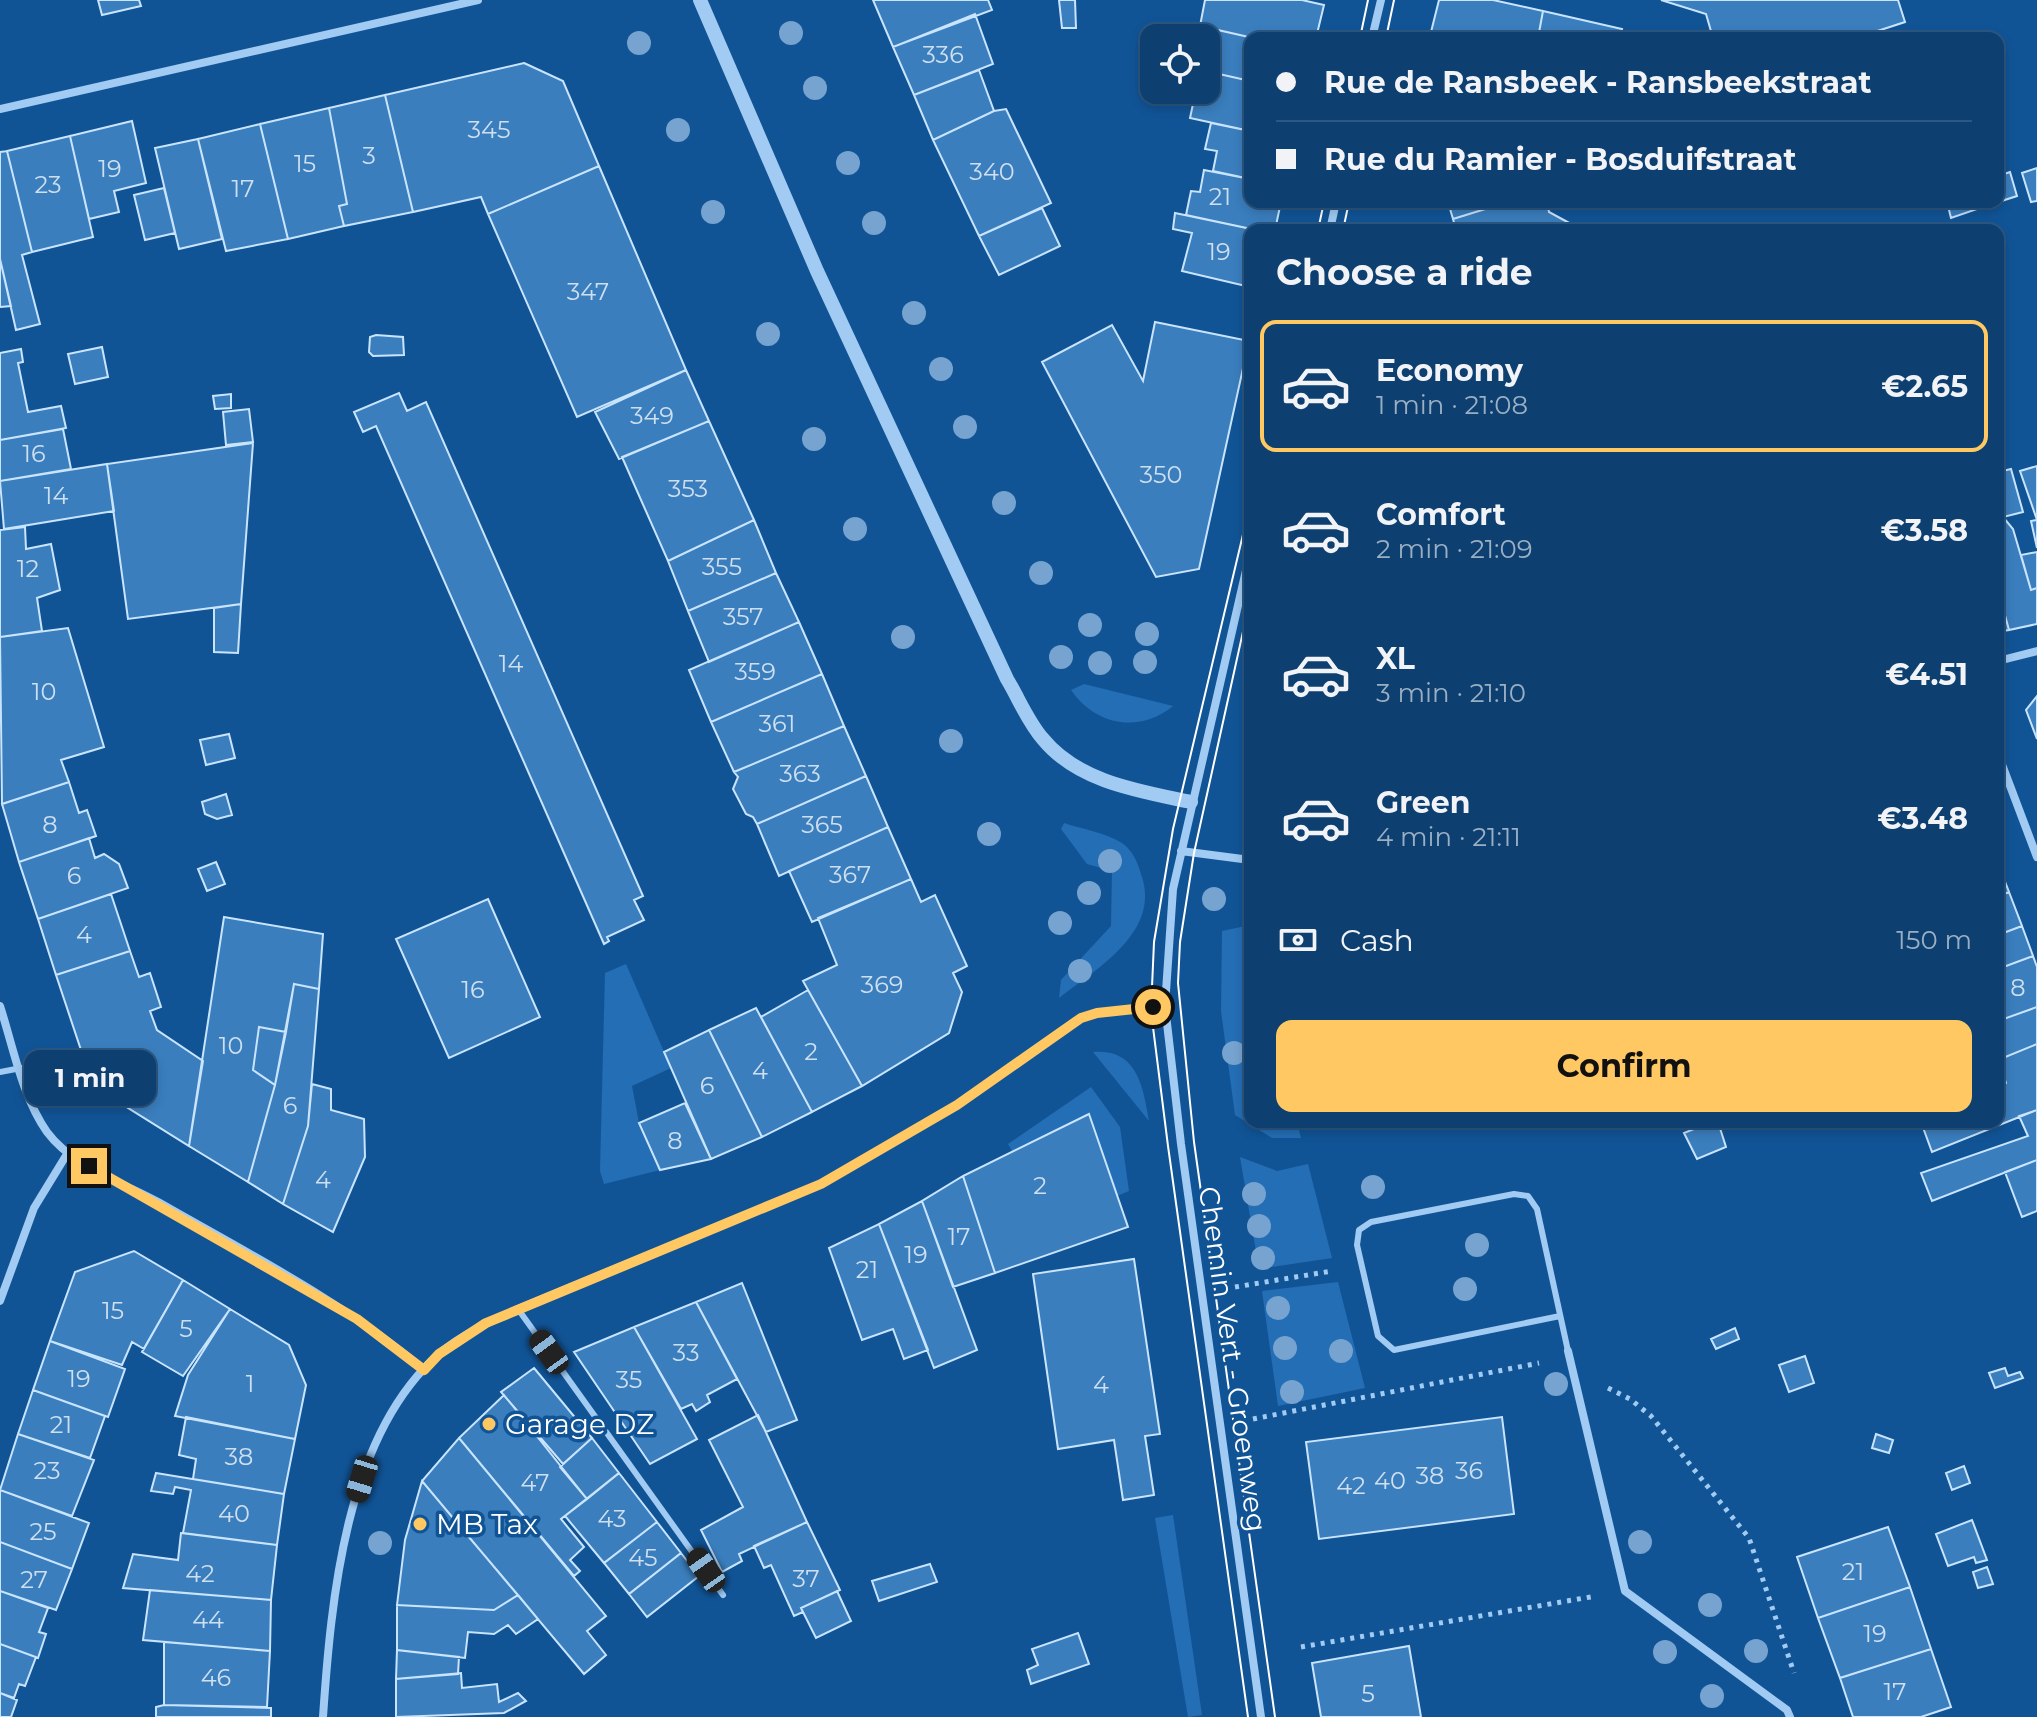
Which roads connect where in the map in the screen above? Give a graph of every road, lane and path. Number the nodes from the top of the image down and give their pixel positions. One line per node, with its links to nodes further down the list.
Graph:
1 (478, 0): 5 (street)
2 (700, 0): 10 (street)
3 (1381, 0): 4 (street)
4 (1373, 32)
5 (0, 109)
6 (1244, 578): 10 (street, Chemin Vert - Groenweg)
7 (2037, 651): 8 (street)
8 (2004, 659)
9 (2004, 770): 12 (street)
10 (1191, 802): 11 (street, Chemin Vert - Groenweg)
11 (1181, 851): 13 (street); 15 (street, Chemin Vert - Groenweg)
12 (2037, 857)
13 (1244, 859)
14 (0, 1006): 16 (street)
15 (1165, 1006): 22 (street); 32 (street, Chemin Vert - Groenweg)
16 (21, 1068): 17 (lane); 18 (street)
17 (0, 1072)
18 (67, 1154): 21 (street); 25 (street)
19 (1362, 1266): 20 (path); 23 (lane); 23 (lane)
20 (1235, 1287)
21 (0, 1301)
22 (518, 1309): 25 (street); 29 (lane)
23 (1560, 1316): 24 (lane)
24 (1568, 1354): 26 (street); 27 (path)
25 (424, 1370): 33 (street)
26 (1576, 1383): 28 (street); 31 (path)
27 (1253, 1419)
28 (1625, 1591): 30 (path); 31 (street)
29 (723, 1595)
30 (1301, 1647)
31 (1789, 1714)
32 (1259, 1716)
33 (323, 1717)

